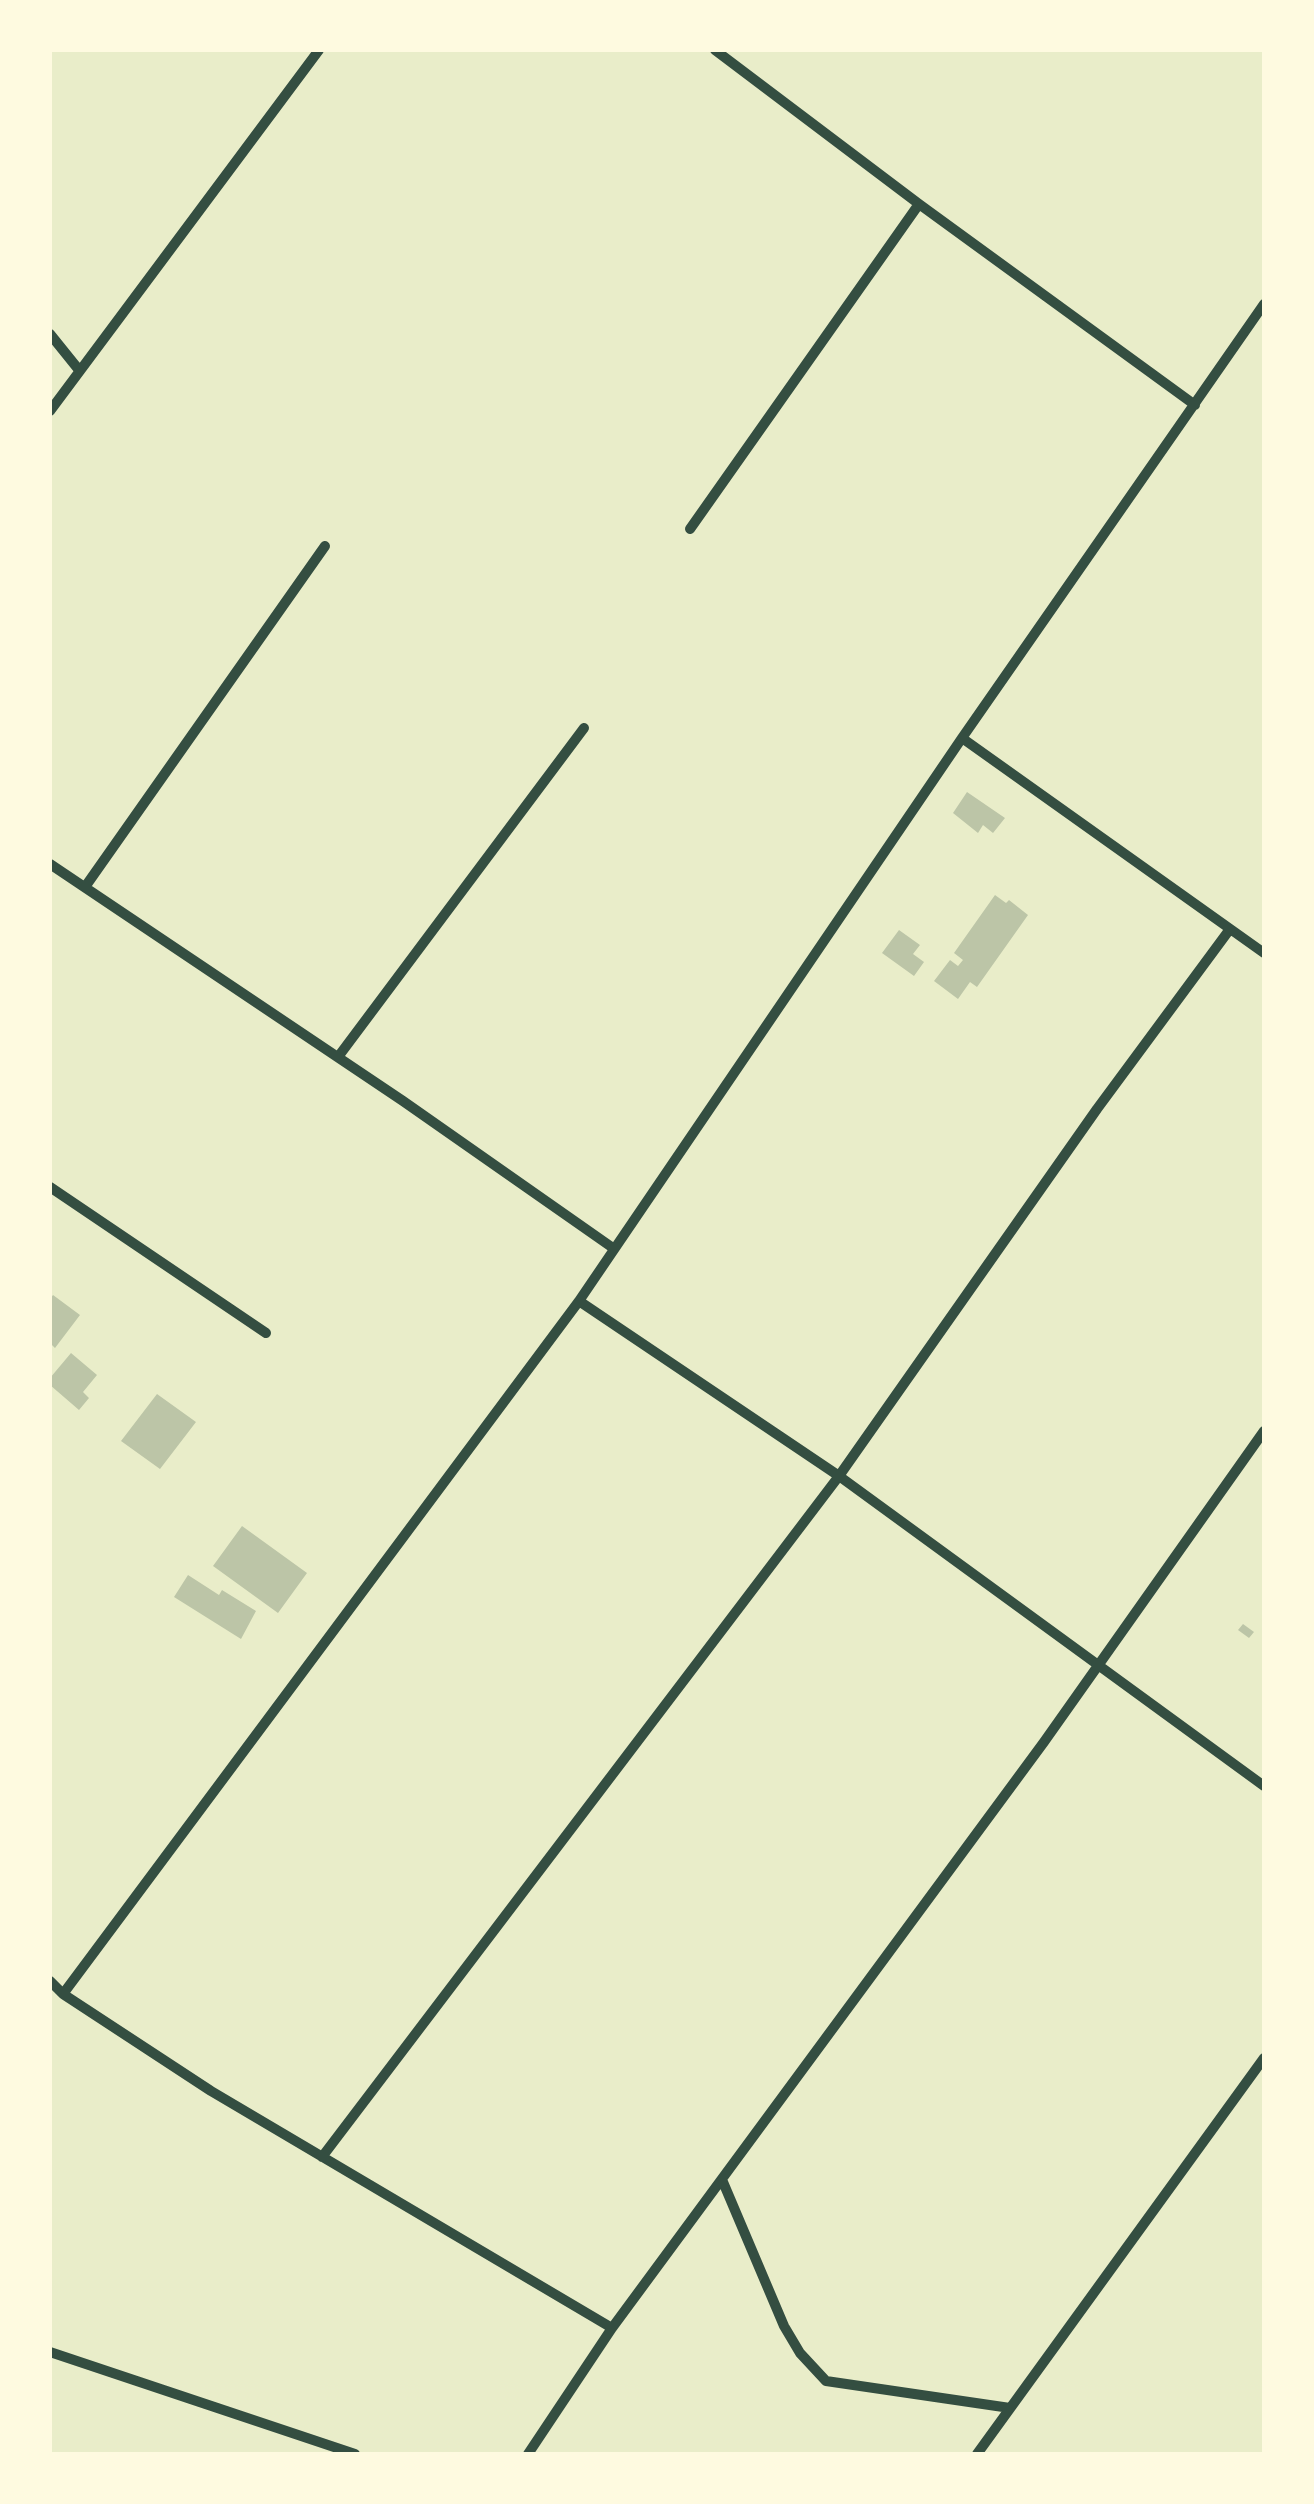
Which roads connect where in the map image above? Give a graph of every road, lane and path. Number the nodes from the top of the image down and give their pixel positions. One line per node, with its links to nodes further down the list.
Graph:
1 (319, 50): 6 (street)
2 (715, 50): 3 (street)
3 (919, 204): 7 (street); 9 (street)
4 (1264, 304): 7 (street)
5 (50, 334): 6 (street)
6 (80, 370): 8 (street)
7 (1195, 405): 12 (street)
8 (50, 411)
9 (690, 529)
10 (325, 546): 14 (street)
11 (584, 728): 17 (street)
12 (962, 738): 15 (street); 19 (street)
13 (50, 864): 14 (street)
14 (85, 887): 17 (street)
15 (1230, 929): 16 (street); 23 (street)
16 (1264, 953)
17 (338, 1057): 19 (street)
18 (50, 1187): 21 (street)
19 (613, 1248): 20 (street)
20 (579, 1301): 23 (street); 27 (street)
21 (266, 1334)
22 (1264, 1431): 24 (street)
23 (839, 1476): 24 (street); 29 (street)
24 (1099, 1666): 25 (street); 30 (street)
25 (1264, 1786)
26 (50, 1982): 27 (street)
27 (62, 1994): 29 (street)
28 (1264, 2058): 33 (street)
29 (322, 2157): 31 (street)
30 (722, 2182): 31 (street); 33 (street)
31 (612, 2328): 35 (street)
32 (50, 2352): 34 (street)
33 (1010, 2408): 36 (street)
34 (355, 2454)
35 (528, 2454)
36 (977, 2454)

